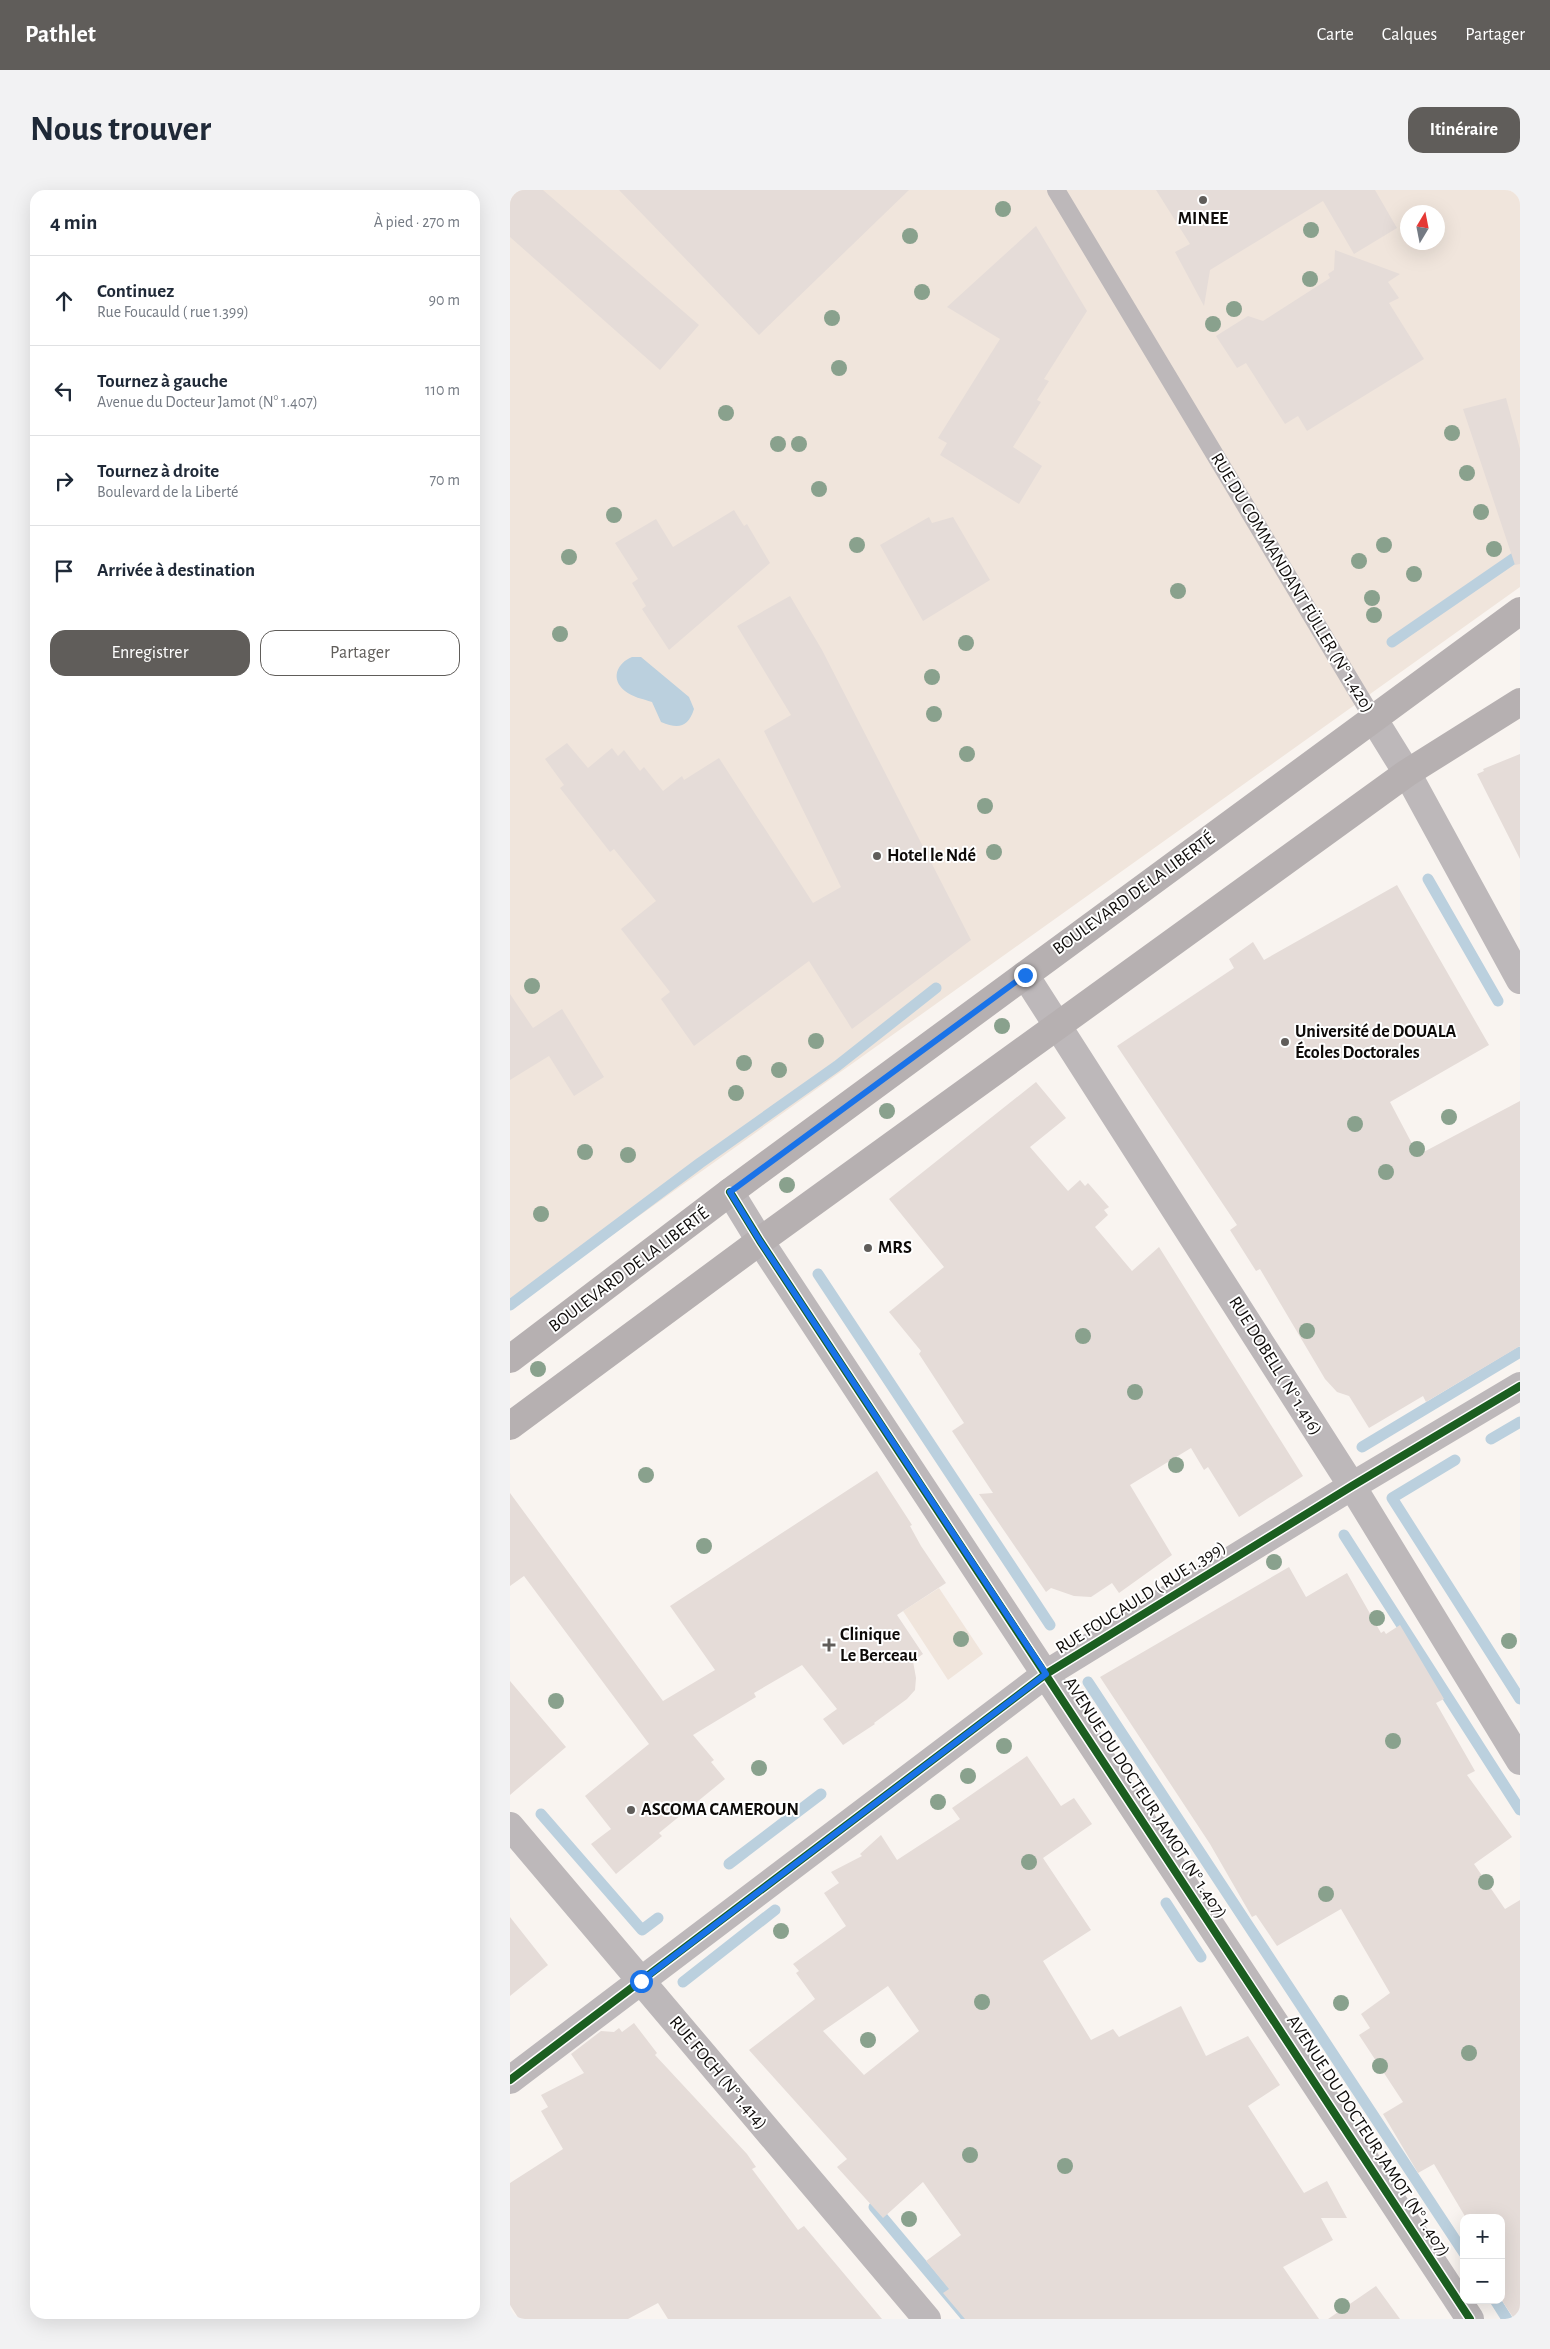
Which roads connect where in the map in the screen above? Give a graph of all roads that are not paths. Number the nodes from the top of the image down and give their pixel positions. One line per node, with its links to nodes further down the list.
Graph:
1 (1056, 190): 4 (lane, RUE DU COMMANDANT FÜLLER (N° 1.420))
2 (1520, 611): 4 (main road, BOULEVARD DE LA LIBERTÉ)
3 (1520, 702): 5 (main road)
4 (1373, 718): 5 (street, RUE DU COMMANDANT FÜLLER (N° 1.420)); 6 (main road, BOULEVARD DE LA LIBERTÉ)
5 (1407, 773): 7 (street, RUE DU COMMANDANT FÜLLER (N° 1.420)); 8 (main road)
6 (1025, 975): 8 (street, RUE DOBELL ( N° 1.416)); 9 (main road, BOULEVARD DE LA LIBERTÉ)
7 (1520, 980)
8 (1059, 1026): 10 (main road); 14 (street, RUE DOBELL ( N° 1.416))
9 (730, 1192): 10 (street, AVENUE DU DOCTEUR JAMOT (N° 1.407)); 11 (main road, BOULEVARD DE LA LIBERTÉ)
10 (760, 1241): 13 (main road); 15 (street, AVENUE DU DOCTEUR JAMOT (N° 1.407))
11 (510, 1359)
12 (1520, 1386): 14 (street, RUE FOUCAULD ( RUE 1.399))
13 (510, 1426)
14 (1352, 1486): 15 (street, RUE FOUCAULD ( RUE 1.399)); 16 (street, RUE DOBELL ( N° 1.416))
15 (1046, 1674): 18 (street, RUE FOUCAULD ( RUE 1.399)); 21 (street, AVENUE DU DOCTEUR JAMOT (N° 1.407))
16 (1520, 1761)
17 (510, 1826): 18 (street, RUE FOCH (N° 1.414))
18 (641, 1981): 19 (street, RUE FOUCAULD ( RUE 1.399)); 20 (street, RUE FOCH (N° 1.414))
19 (510, 2080)
20 (927, 2319)
21 (1470, 2319)

